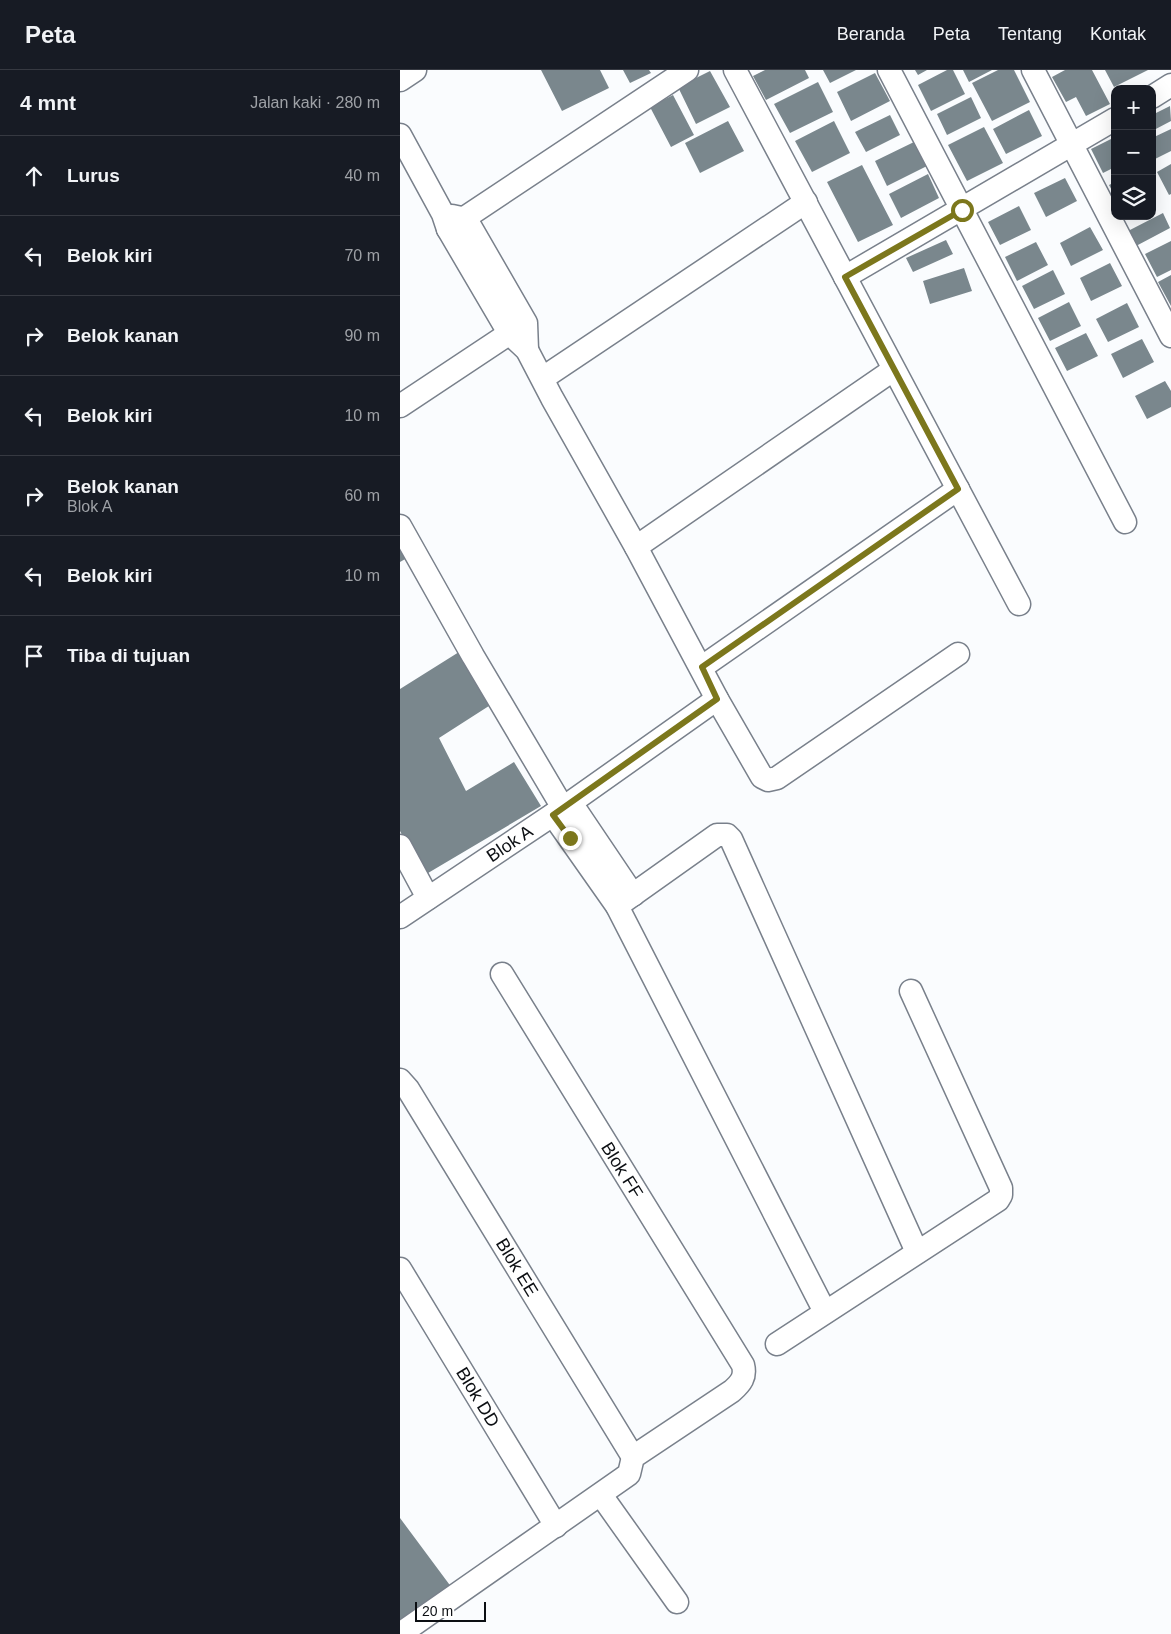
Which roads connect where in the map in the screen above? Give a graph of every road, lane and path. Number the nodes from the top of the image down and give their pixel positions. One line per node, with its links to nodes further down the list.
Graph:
1 (415, 70): 6 (street)
2 (687, 70): 14 (street)
3 (735, 70): 12 (street)
4 (889, 70): 13 (street)
5 (1033, 70): 11 (street)
6 (400, 80)
7 (1171, 85): 8 (street)
8 (1156, 94)
9 (1111, 121): 11 (street)
10 (400, 135): 14 (street)
11 (1073, 145): 13 (street); 17 (street)
12 (806, 202): 15 (street); 19 (street)
13 (962, 210): 15 (street); 22 (street)
14 (452, 221): 16 (street)
15 (845, 277): 18 (street)
16 (517, 328): 19 (street); 20 (street)
17 (1171, 336)
18 (893, 370): 21 (street); 24 (street)
19 (543, 378): 24 (street)
20 (400, 406)
21 (958, 489): 25 (street); 27 (street)
22 (1125, 522)
23 (400, 526): 29 (street)
24 (636, 547): 27 (street)
25 (1019, 604)
26 (958, 654): 28 (street)
27 (702, 667): 28 (street)
28 (717, 699): 29 (street, Blok A)
29 (562, 809): 31 (street, Blok A); 32 (street)
30 (400, 846): 31 (street)
31 (428, 898): 33 (street, Blok A)
32 (625, 900): 37 (street); 39 (street)
33 (400, 917)
34 (502, 974): 41 (street, Blok FF)
35 (911, 991): 37 (street)
36 (400, 1080): 41 (street, Blok EE)
37 (918, 1252): 39 (street)
38 (400, 1269): 43 (street, Blok DD)
39 (825, 1312): 40 (street)
40 (777, 1344)
41 (633, 1457): 42 (street)
42 (601, 1495): 43 (street); 44 (street)
43 (556, 1526): 45 (street)
44 (677, 1602)
45 (400, 1634)

